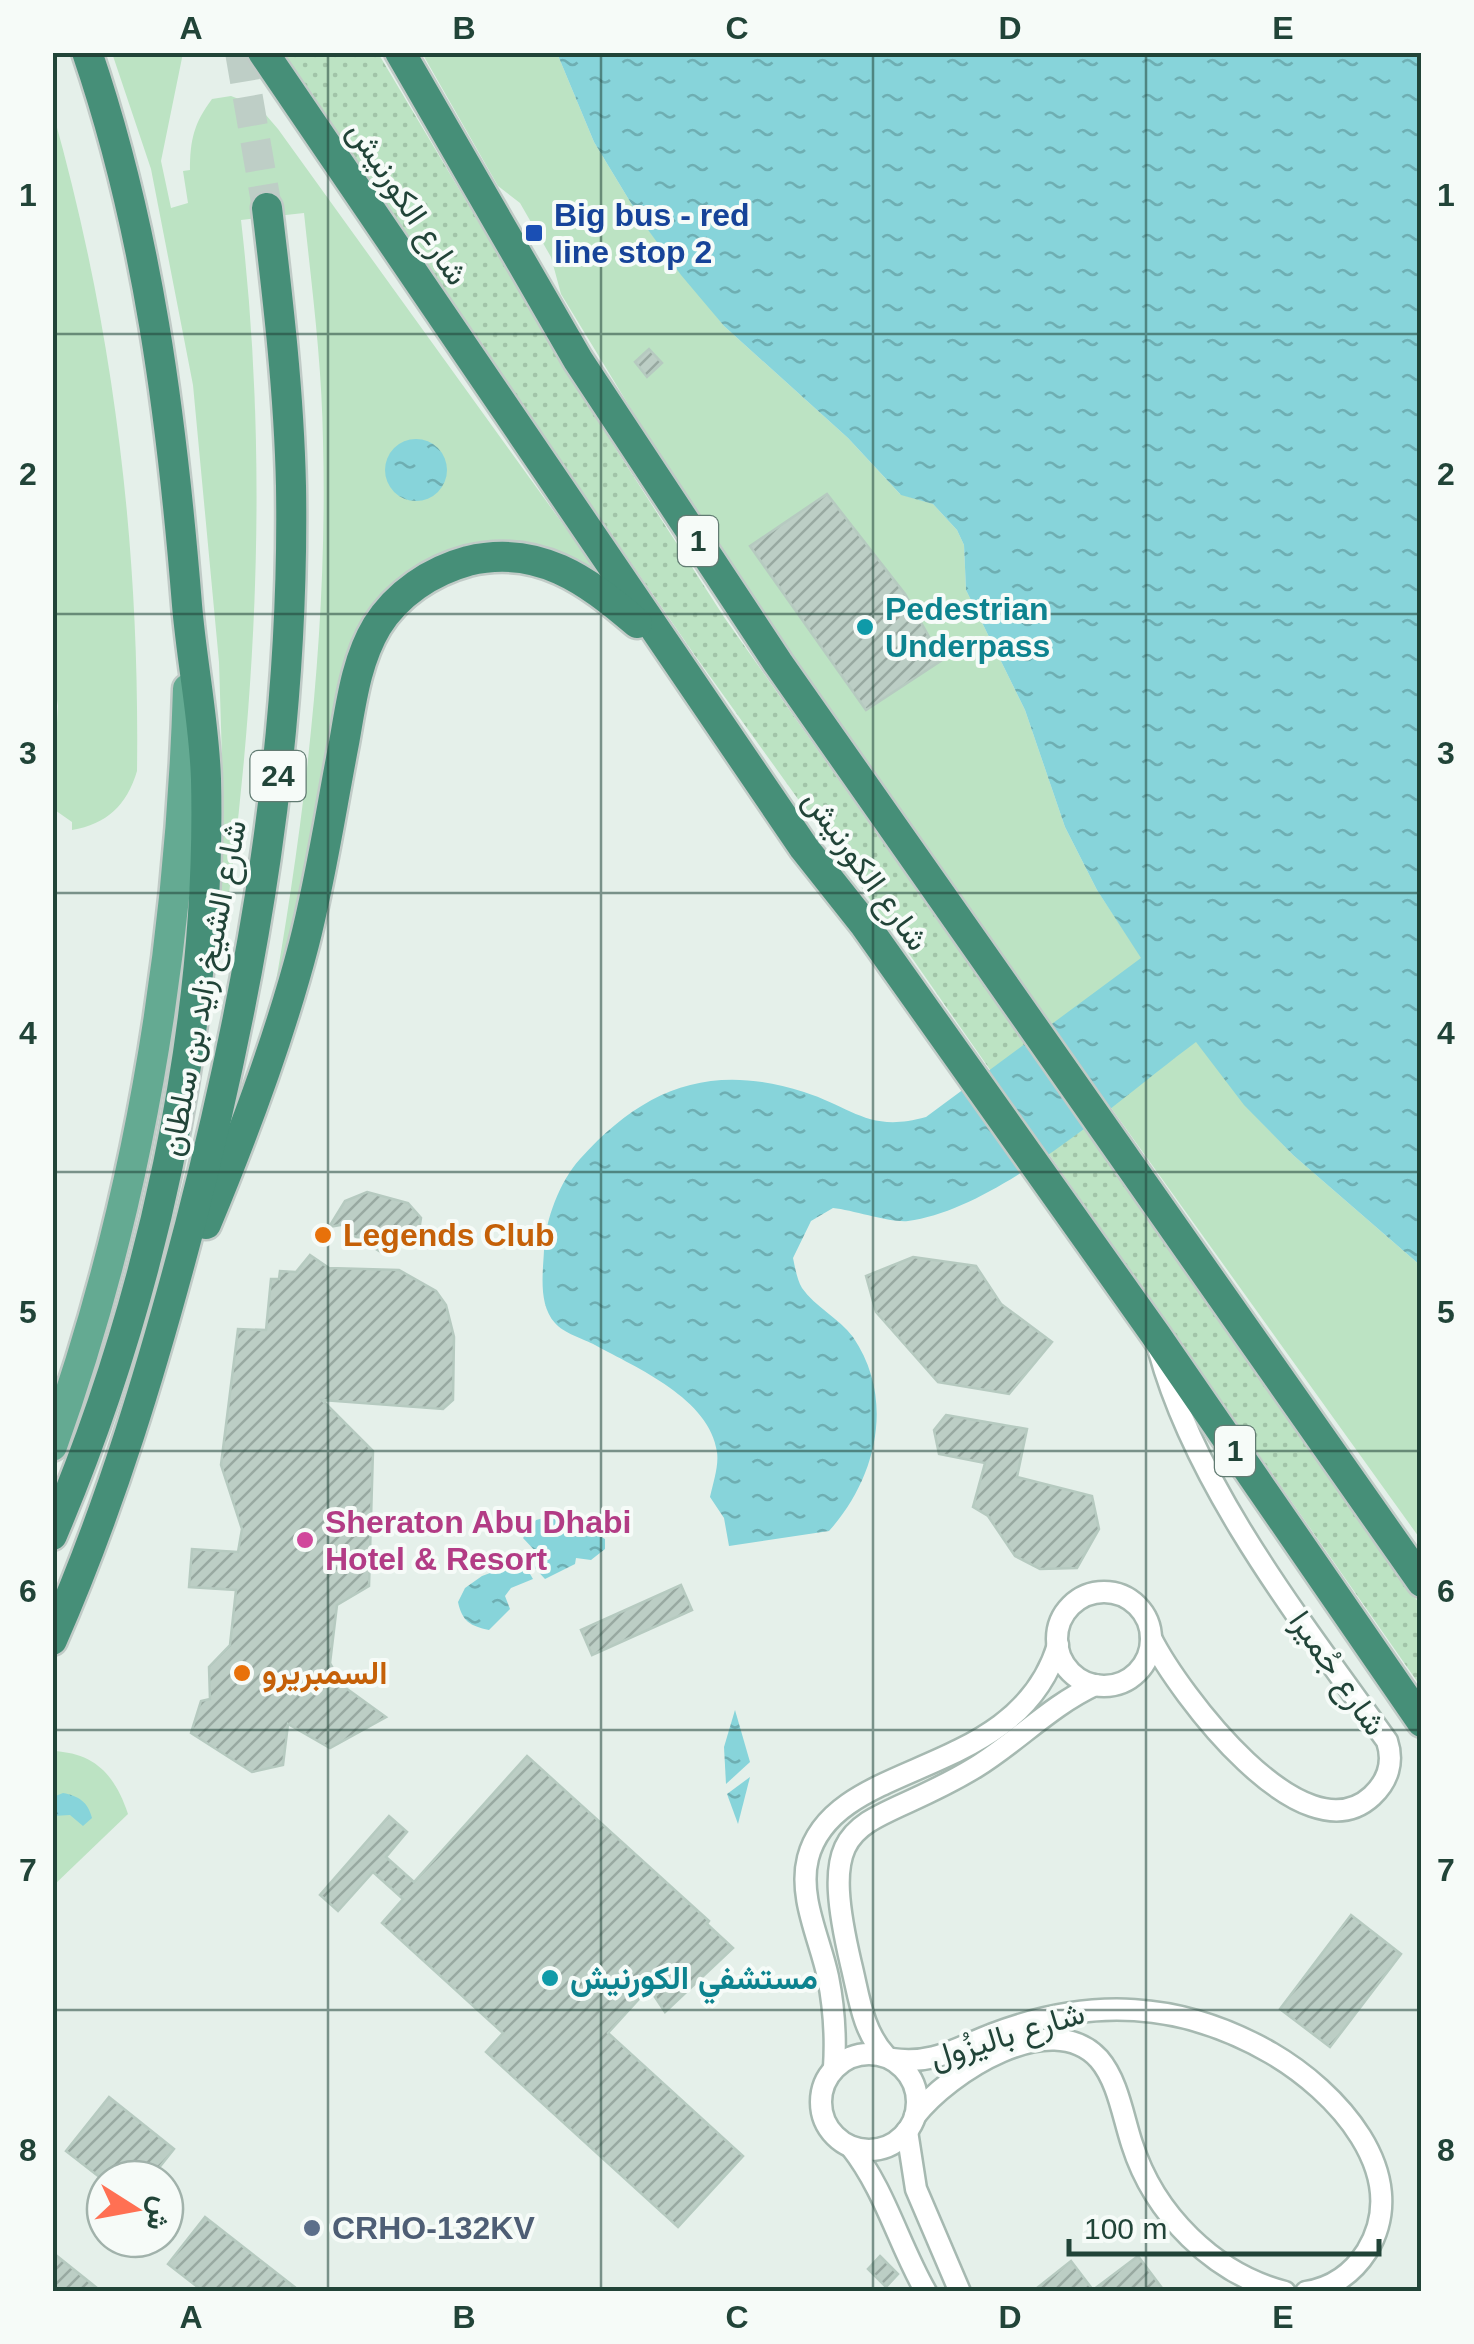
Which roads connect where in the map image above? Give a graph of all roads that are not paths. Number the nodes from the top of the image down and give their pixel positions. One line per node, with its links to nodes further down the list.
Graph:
1 (86, 52): 5 (highway, شارع الشيخ زايد بن سلطان)
2 (263, 52): 6 (highway, شارع الكورنيش / 1)
3 (400, 52): 11 (highway, شارع الكورنيش / 1)
4 (267, 208): 7 (highway, شارع الشيخ زايد بن سلطان / 24)
5 (188, 611): 9 (main road, شارع الشيخ زايد بن سلطان); 10 (highway)
6 (671, 652): 7 (highway); 8 (highway, شارع الكورنيش / 1)
7 (162, 1334): 13 (highway, شارع الشيخ زايد بن سلطان / 24)
8 (1154, 1334): 12 (street, شارع جُميرا); 16 (highway, شارع الكورنيش / 1)
9 (52, 1446)
10 (52, 1535)
11 (1422, 1582)
12 (1150, 1638): 14 (street); 15 (street)
13 (52, 1640)
14 (1058, 1645): 15 (street); 18 (street)
15 (1095, 1685): 17 (street)
16 (1422, 1722)
17 (888, 2057): 18 (street); 19 (street); 24 (street, شارع باليزُول)
18 (834, 2068): 20 (street)
19 (911, 2124): 20 (street); 22 (street); 23 (street, شارع باليزُول)
20 (851, 2146): 21 (street)
21 (926, 2292)
22 (960, 2292)
23 (1285, 2292)
24 (1306, 2292)

